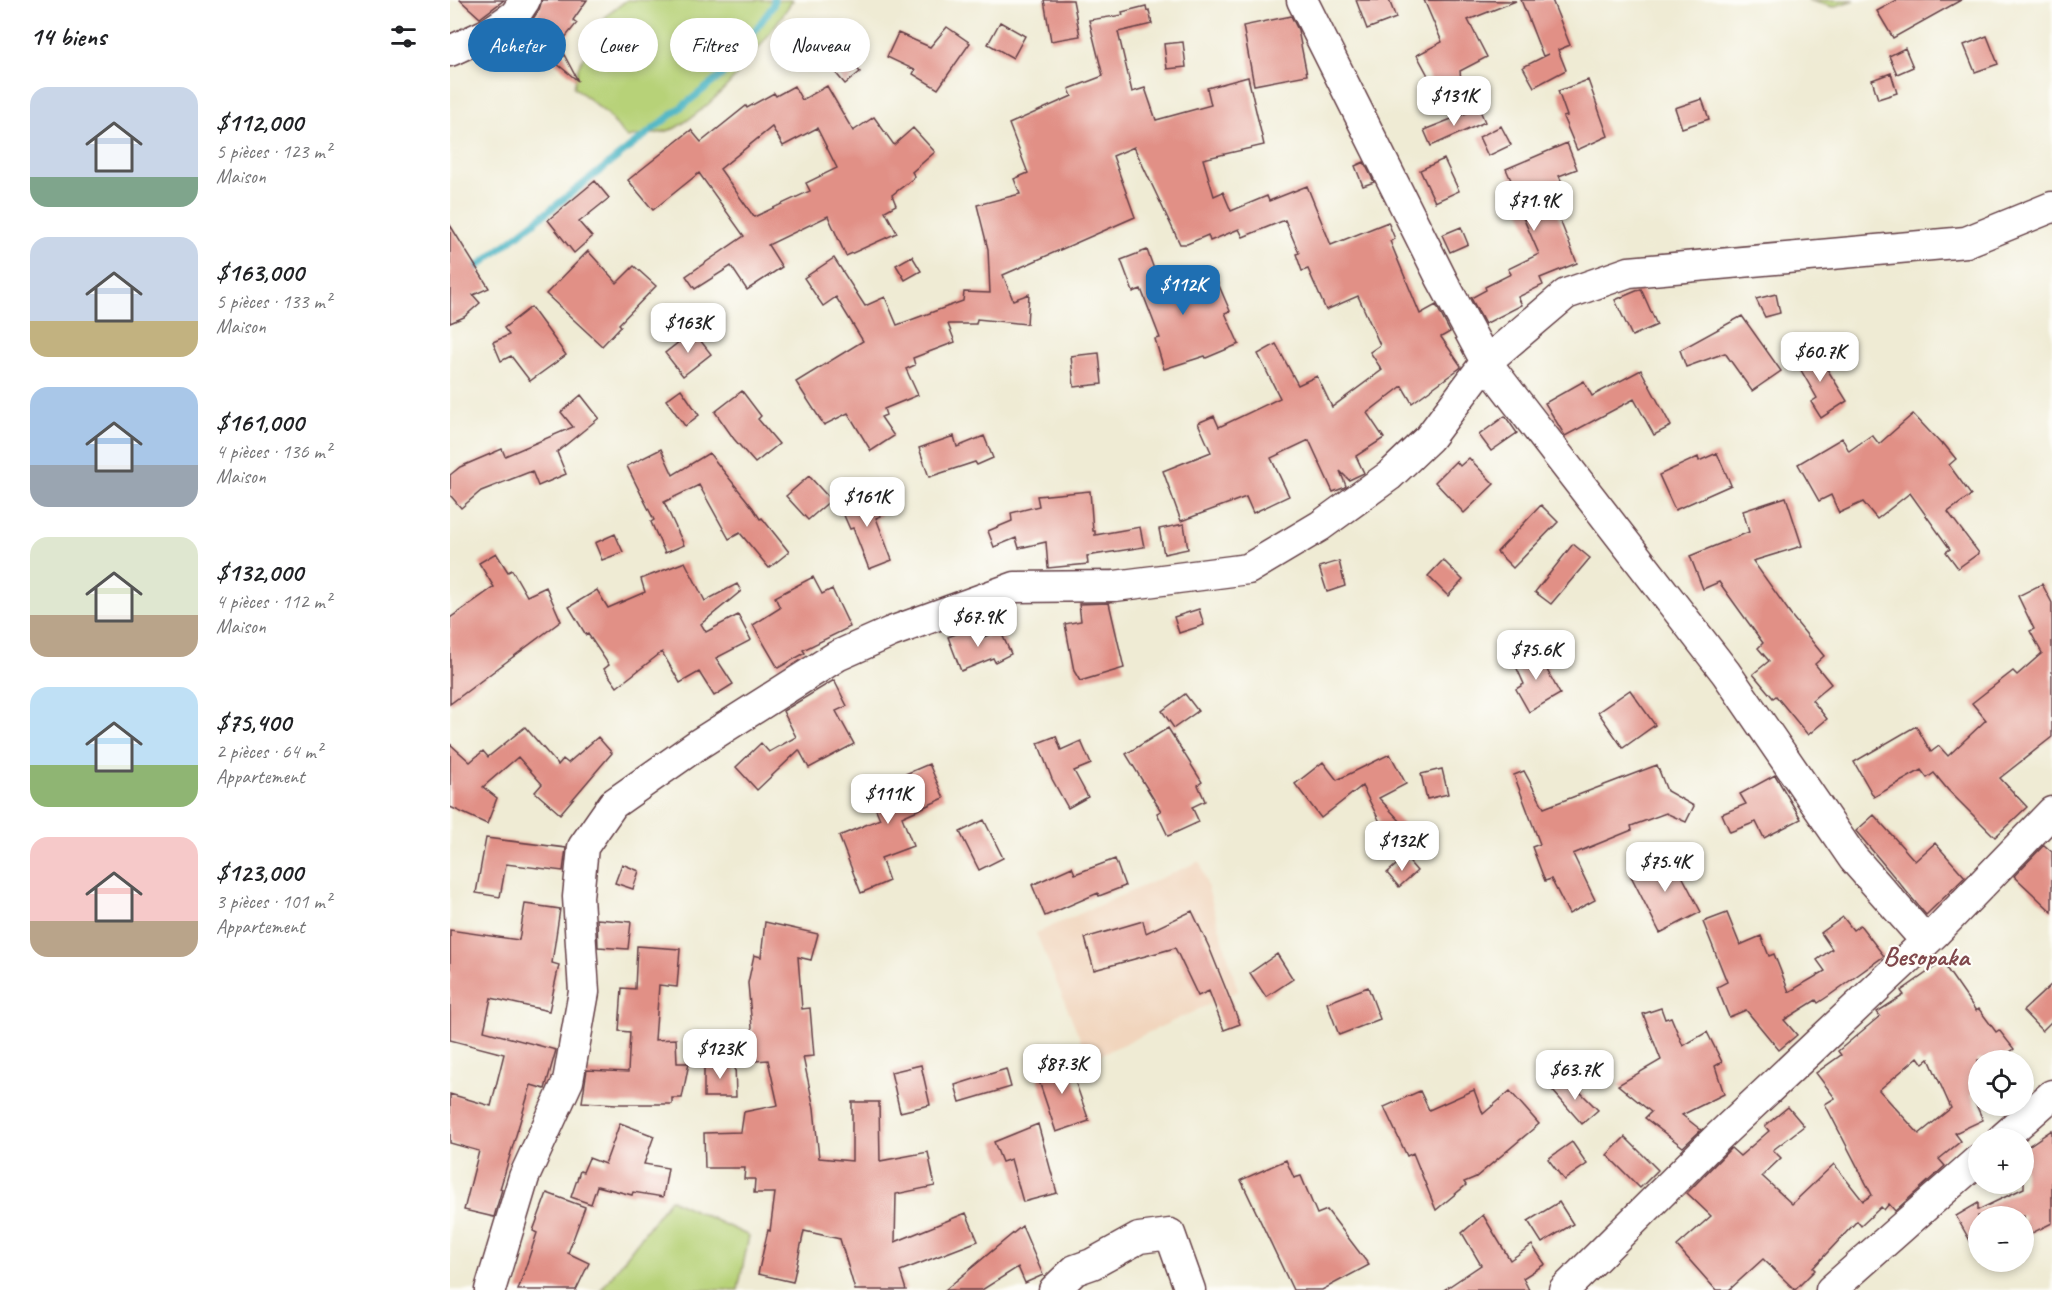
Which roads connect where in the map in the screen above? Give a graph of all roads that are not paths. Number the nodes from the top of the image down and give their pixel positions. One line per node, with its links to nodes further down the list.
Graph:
1 (525, 0): 3 (street)
2 (1302, 0): 5 (street)
3 (450, 51)
4 (2052, 207): 5 (street)
5 (1486, 362): 7 (street); 11 (street)
6 (2052, 812): 7 (street)
7 (1926, 940): 14 (street)
8 (2052, 1095): 9 (street)
9 (2014, 1128)
10 (1968, 1169): 15 (street)
11 (490, 1290)
12 (1054, 1290): 13 (street)
13 (1190, 1290)
14 (1564, 1290)
15 (1831, 1290)

